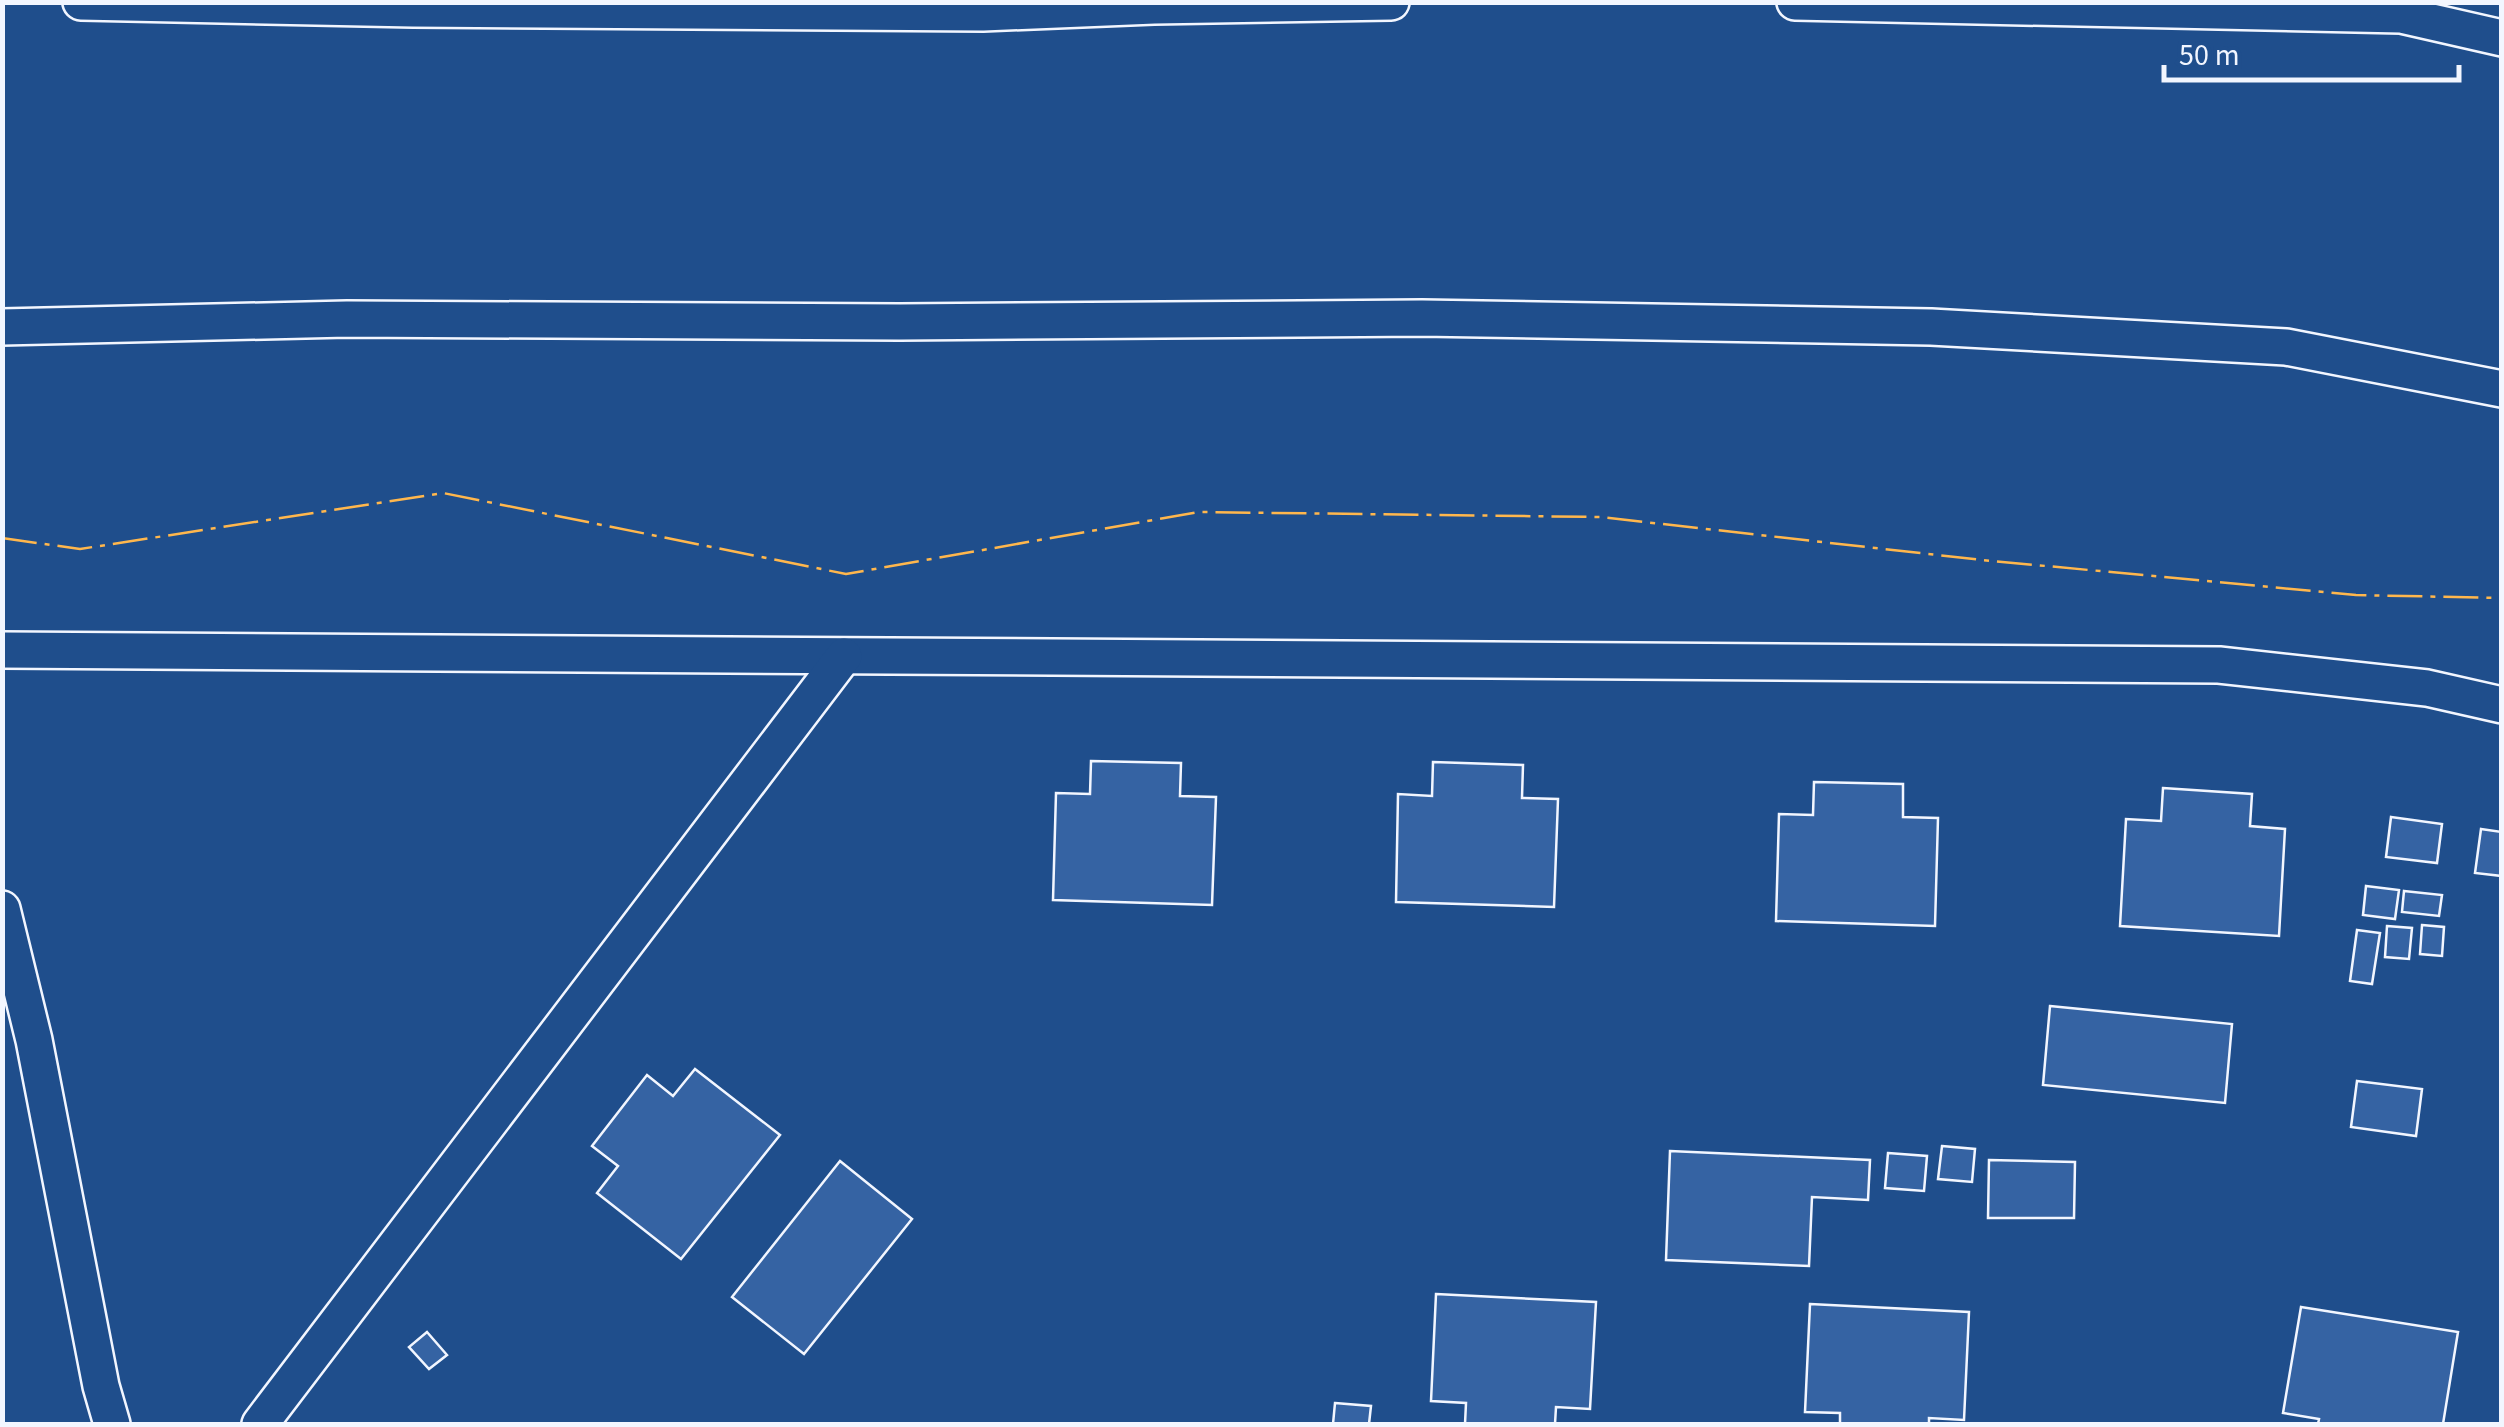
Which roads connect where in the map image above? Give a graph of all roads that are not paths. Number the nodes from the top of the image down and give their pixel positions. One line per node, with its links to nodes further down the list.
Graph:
1 (81, 2): 5 (street)
2 (1392, 2): 4 (street)
3 (1795, 2): 7 (street)
4 (1154, 4): 6 (street)
5 (414, 6): 6 (street)
6 (983, 8)
7 (2402, 9): 8 (street)
8 (2502, 38)
9 (2, 327): 10 (street)
10 (2502, 389)
11 (2, 650): 12 (street)
12 (844, 656): 13 (street); 16 (street)
13 (2502, 705)
14 (2, 909): 15 (street)
15 (112, 1424)
16 (260, 1424)

